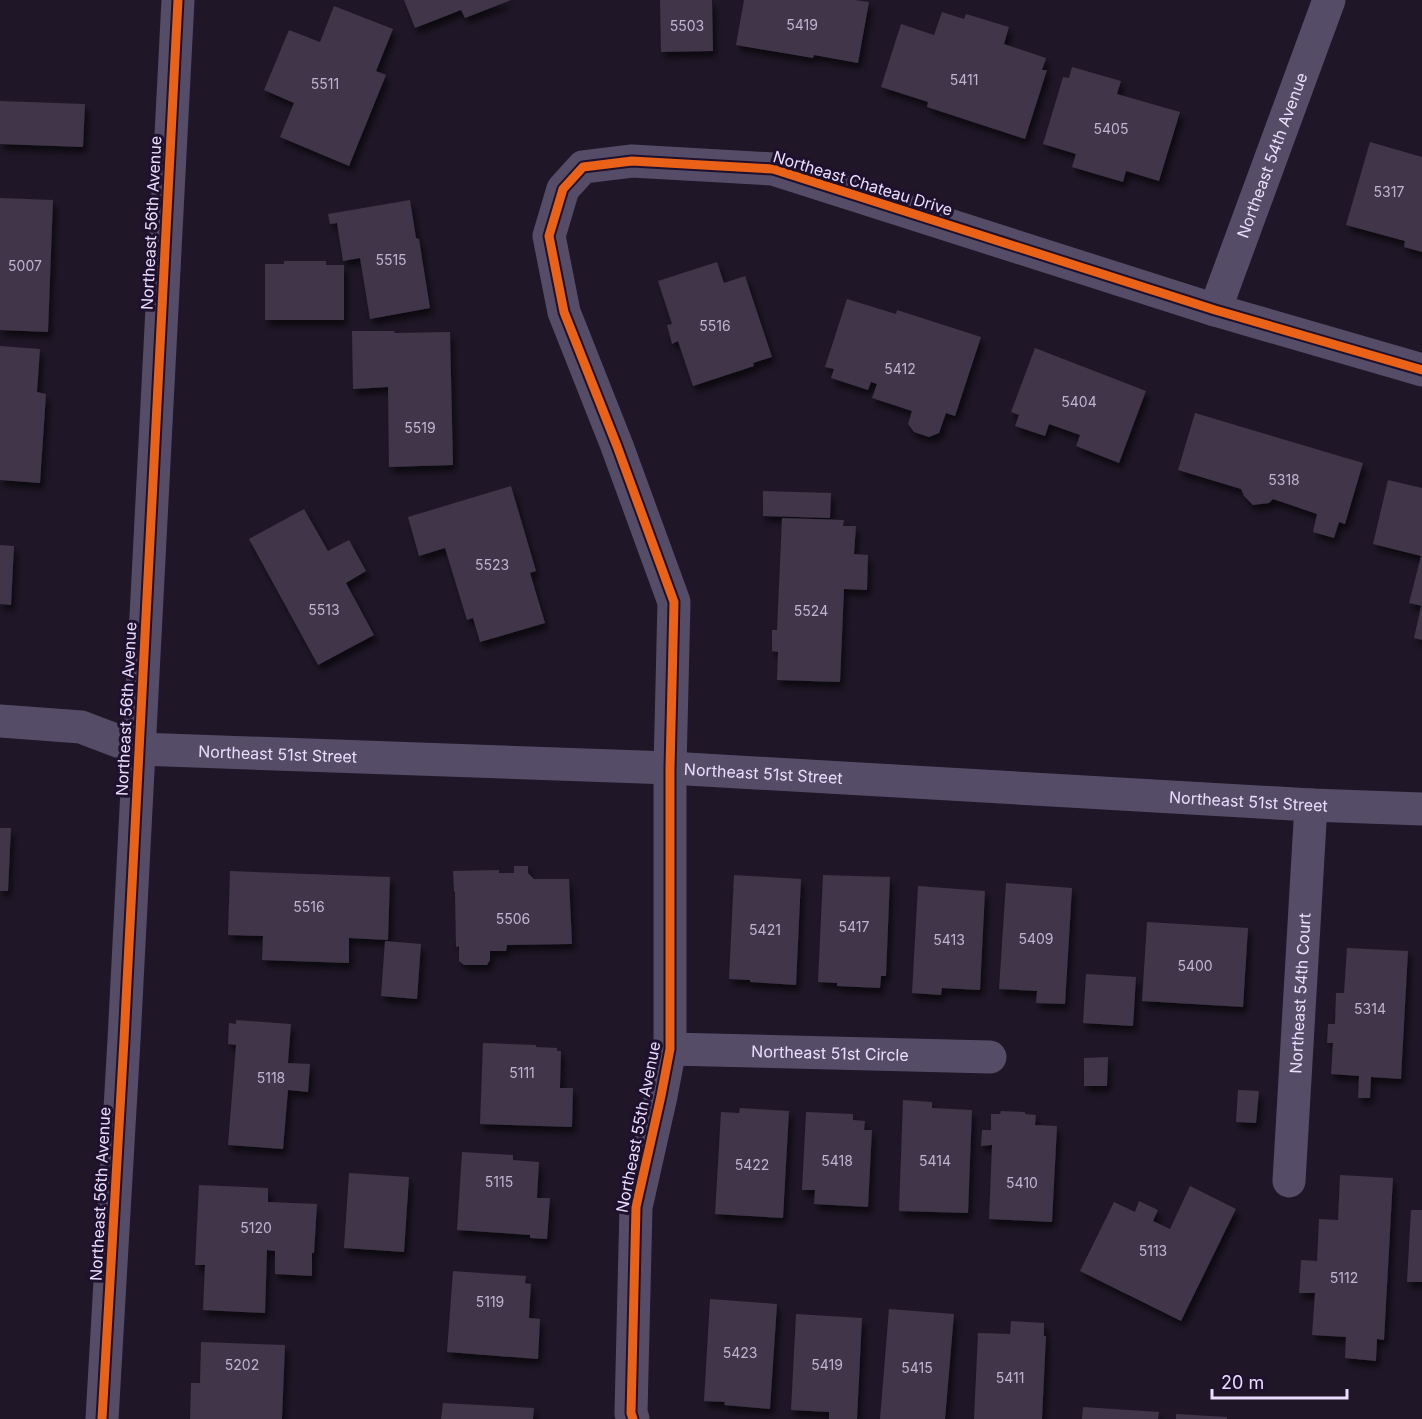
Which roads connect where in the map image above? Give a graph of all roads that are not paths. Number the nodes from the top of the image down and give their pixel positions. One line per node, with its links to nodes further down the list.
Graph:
1 (178, 0): 6 (street, Northeast 56th Avenue)
2 (1329, 0): 3 (street, Northeast 54th Avenue)
3 (1215, 310): 4 (street, Northeast Chateau Drive); 7 (street, Northeast Chateau Drive)
4 (1422, 370)
5 (0, 721): 6 (street, Northeast 51st Street)
6 (139, 748): 7 (street, Northeast 51st Street); 13 (street, Northeast 56th Avenue)
7 (670, 768): 8 (street, Northeast 51st Street); 10 (street, Northeast 55th Avenue)
8 (1311, 805): 9 (street, Northeast 51st Street); 12 (street, Northeast 54th Court)
9 (1422, 808)
10 (670, 1049): 11 (street, Northeast 51st Circle); 14 (street, Northeast 55th Avenue)
11 (990, 1057)
12 (1289, 1181)
13 (102, 1419)
14 (633, 1419)

